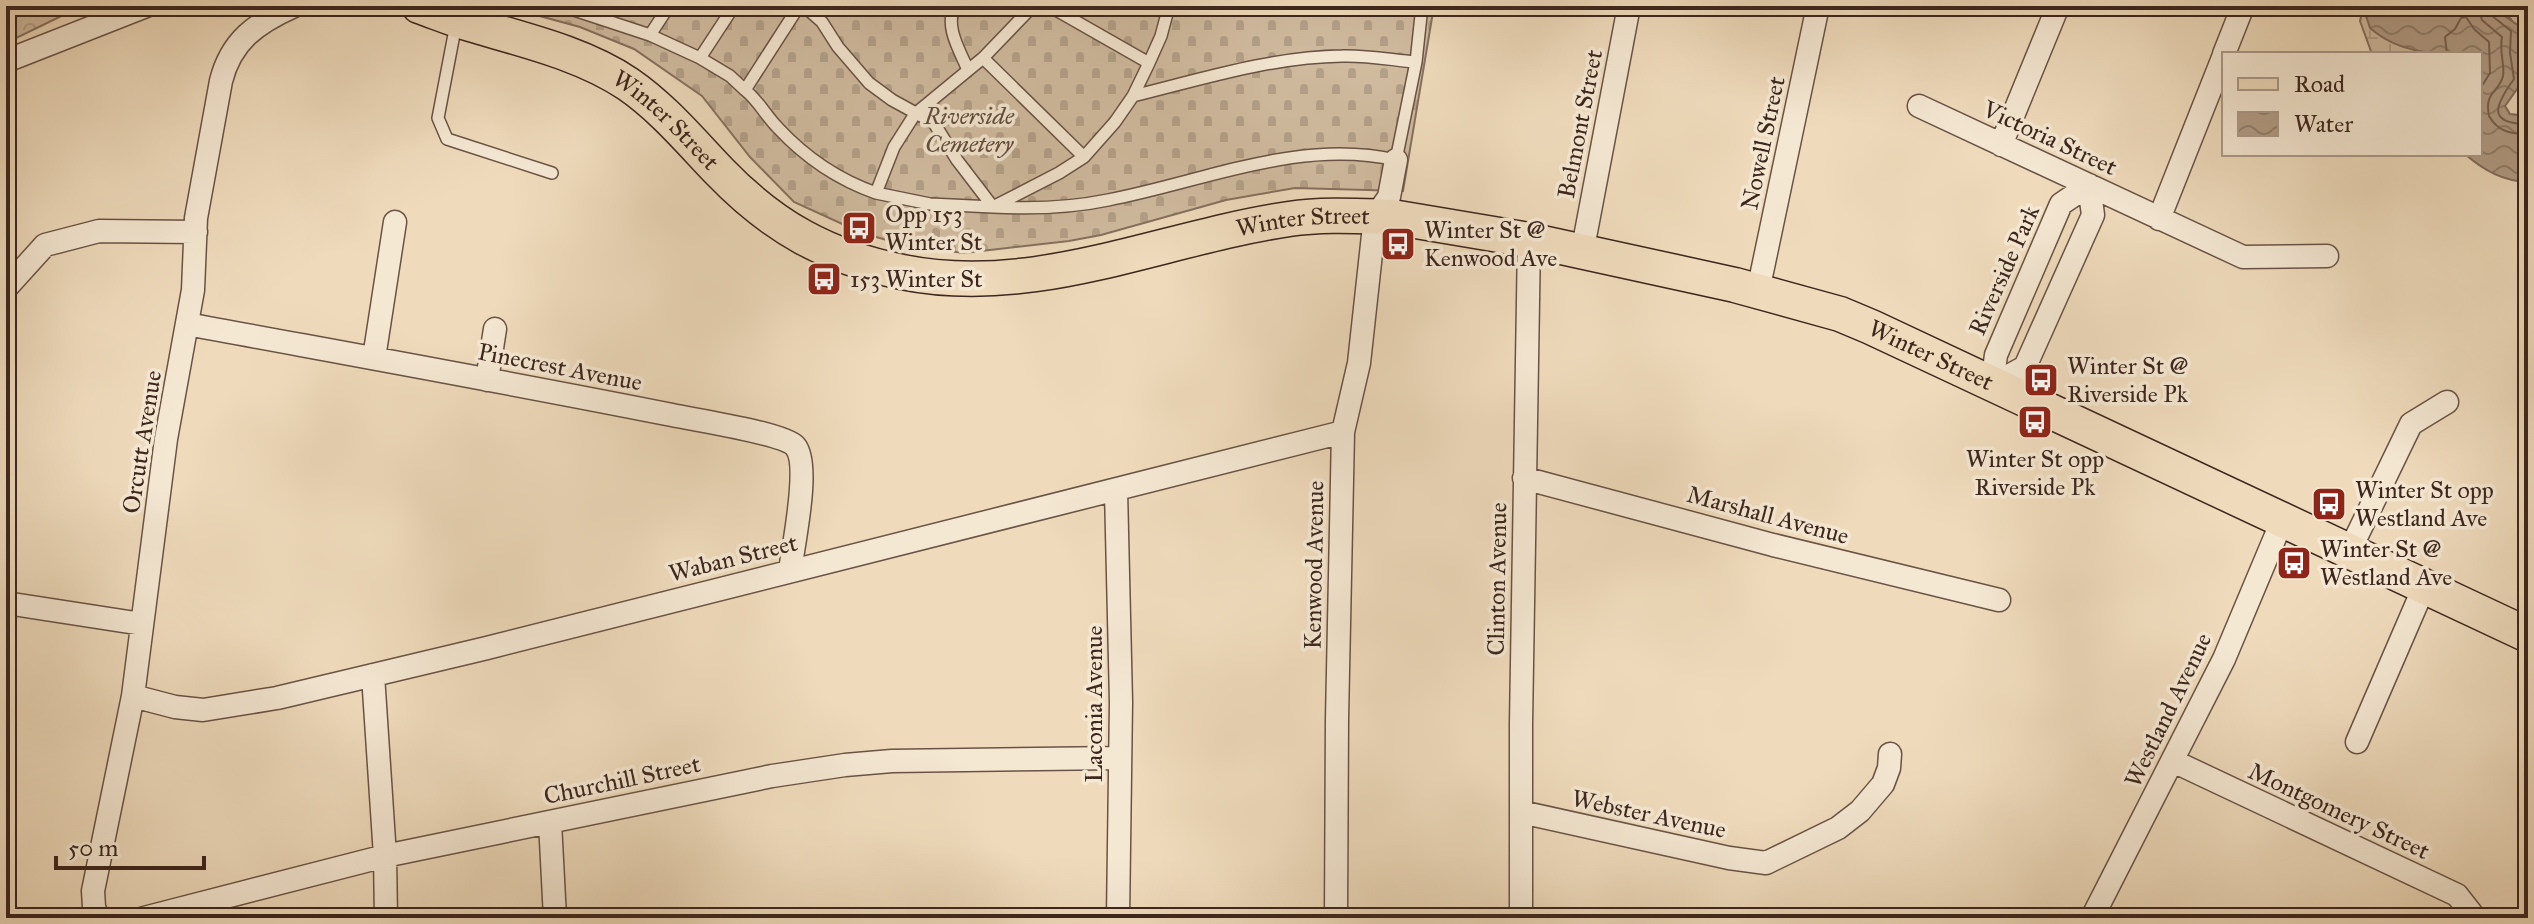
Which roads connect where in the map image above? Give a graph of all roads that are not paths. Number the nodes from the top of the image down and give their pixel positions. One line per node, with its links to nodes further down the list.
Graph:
1 (146, 6): 25 (street)
2 (294, 6): 43 (street, Orcutt Avenue)
3 (419, 6): 19 (main road, Winter Street)
4 (562, 6): 18 (lane)
5 (606, 6): 18 (lane)
6 (669, 6): 20 (lane)
7 (734, 6): 22 (lane)
8 (802, 6): 29 (lane); 32 (lane)
9 (955, 6): 28 (lane)
10 (1033, 6): 23 (lane)
11 (1049, 6): 27 (lane)
12 (1169, 6): 27 (lane)
13 (1422, 6): 26 (lane)
14 (1629, 6): 45 (street, Belmont Street)
15 (1818, 6): 48 (street, Nowell Street)
16 (2058, 6): 33 (street)
17 (2243, 6): 21 (street)
18 (598, 18): 20 (lane)
19 (456, 20): 36 (lane); 40 (main road, Winter Street)
20 (650, 35): 22 (lane)
21 (2225, 52)
22 (700, 58): 29 (lane)
23 (983, 58): 28 (lane); 34 (lane)
24 (2222, 60): 41 (street)
25 (6, 61)
26 (1416, 62): 30 (lane); 35 (lane)
27 (1149, 63): 30 (lane)
28 (968, 70): 32 (lane)
29 (745, 90): 38 (lane)
30 (1133, 96): 34 (lane)
31 (1919, 106): 33 (street, Victoria Street)
32 (915, 114): 38 (lane); 39 (lane)
33 (2001, 145): 37 (street, Victoria Street)
34 (1084, 157): 39 (lane)
35 (1396, 160): 39 (lane); 40 (street, Kenwood Avenue)
36 (552, 173)
37 (2089, 185): 41 (street, Victoria Street); 53 (street, Riverside Park); 53 (street)
38 (876, 193): 39 (lane)
39 (993, 207)
40 (1375, 217): 44 (main road, Winter Street); 55 (street, Kenwood Avenue)
41 (2159, 219): 46 (street, Victoria Street)
42 (395, 222): 51 (street)
43 (196, 232): 47 (street); 49 (street, Orcutt Avenue)
44 (1529, 240): 45 (main road, Winter Street); 56 (street, Clinton Avenue)
45 (1582, 253): 48 (main road, Winter Street)
46 (2327, 256)
47 (6, 288)
48 (1758, 291): 53 (main road, Winter Street)
49 (187, 324): 51 (street, Pinecrest Avenue); 64 (street, Orcutt Avenue)
50 (495, 329): 52 (street)
51 (374, 358): 52 (street, Pinecrest Avenue)
52 (487, 380): 60 (street, Pinecrest Avenue)
53 (1992, 385): 58 (main road, Winter Street)
54 (2447, 402): 59 (street)
55 (1343, 432): 57 (street, Waban Street); 80 (street, Kenwood Avenue)
56 (1524, 478): 62 (street, Marshall Avenue); 72 (street, Clinton Avenue)
57 (1116, 490): 60 (street, Waban Street); 70 (street, Laconia Avenue)
58 (2282, 521): 59 (main road, Winter Street); 71 (street, Westland Avenue)
59 (2349, 552): 61 (main road, Winter Street)
60 (790, 571): 66 (street, Waban Street)
61 (2424, 587): 65 (main road, Winter Street); 68 (street)
62 (1999, 600)
63 (6, 603): 64 (street)
64 (142, 624): 67 (street, Orcutt Avenue)
65 (2528, 635)
66 (373, 675): 67 (street, Waban Street); 74 (street)
67 (133, 696): 75 (street, Orcutt Avenue)
68 (2357, 742)
69 (1890, 754): 72 (street, Webster Avenue)
70 (1119, 758): 73 (street, Churchill Street); 79 (street, Laconia Avenue)
71 (2173, 761): 82 (street, Westland Avenue); 83 (street, Montgomery Street)
72 (1521, 812): 81 (street, Clinton Avenue)
73 (550, 822): 74 (street, Churchill Street); 78 (street)
74 (385, 856): 76 (street, Churchill Street); 77 (street)
75 (98, 918)
76 (144, 918)
77 (386, 918)
78 (555, 918)
79 (1118, 918)
80 (1336, 918)
81 (1521, 918)
82 (2092, 918)
83 (2475, 918)

